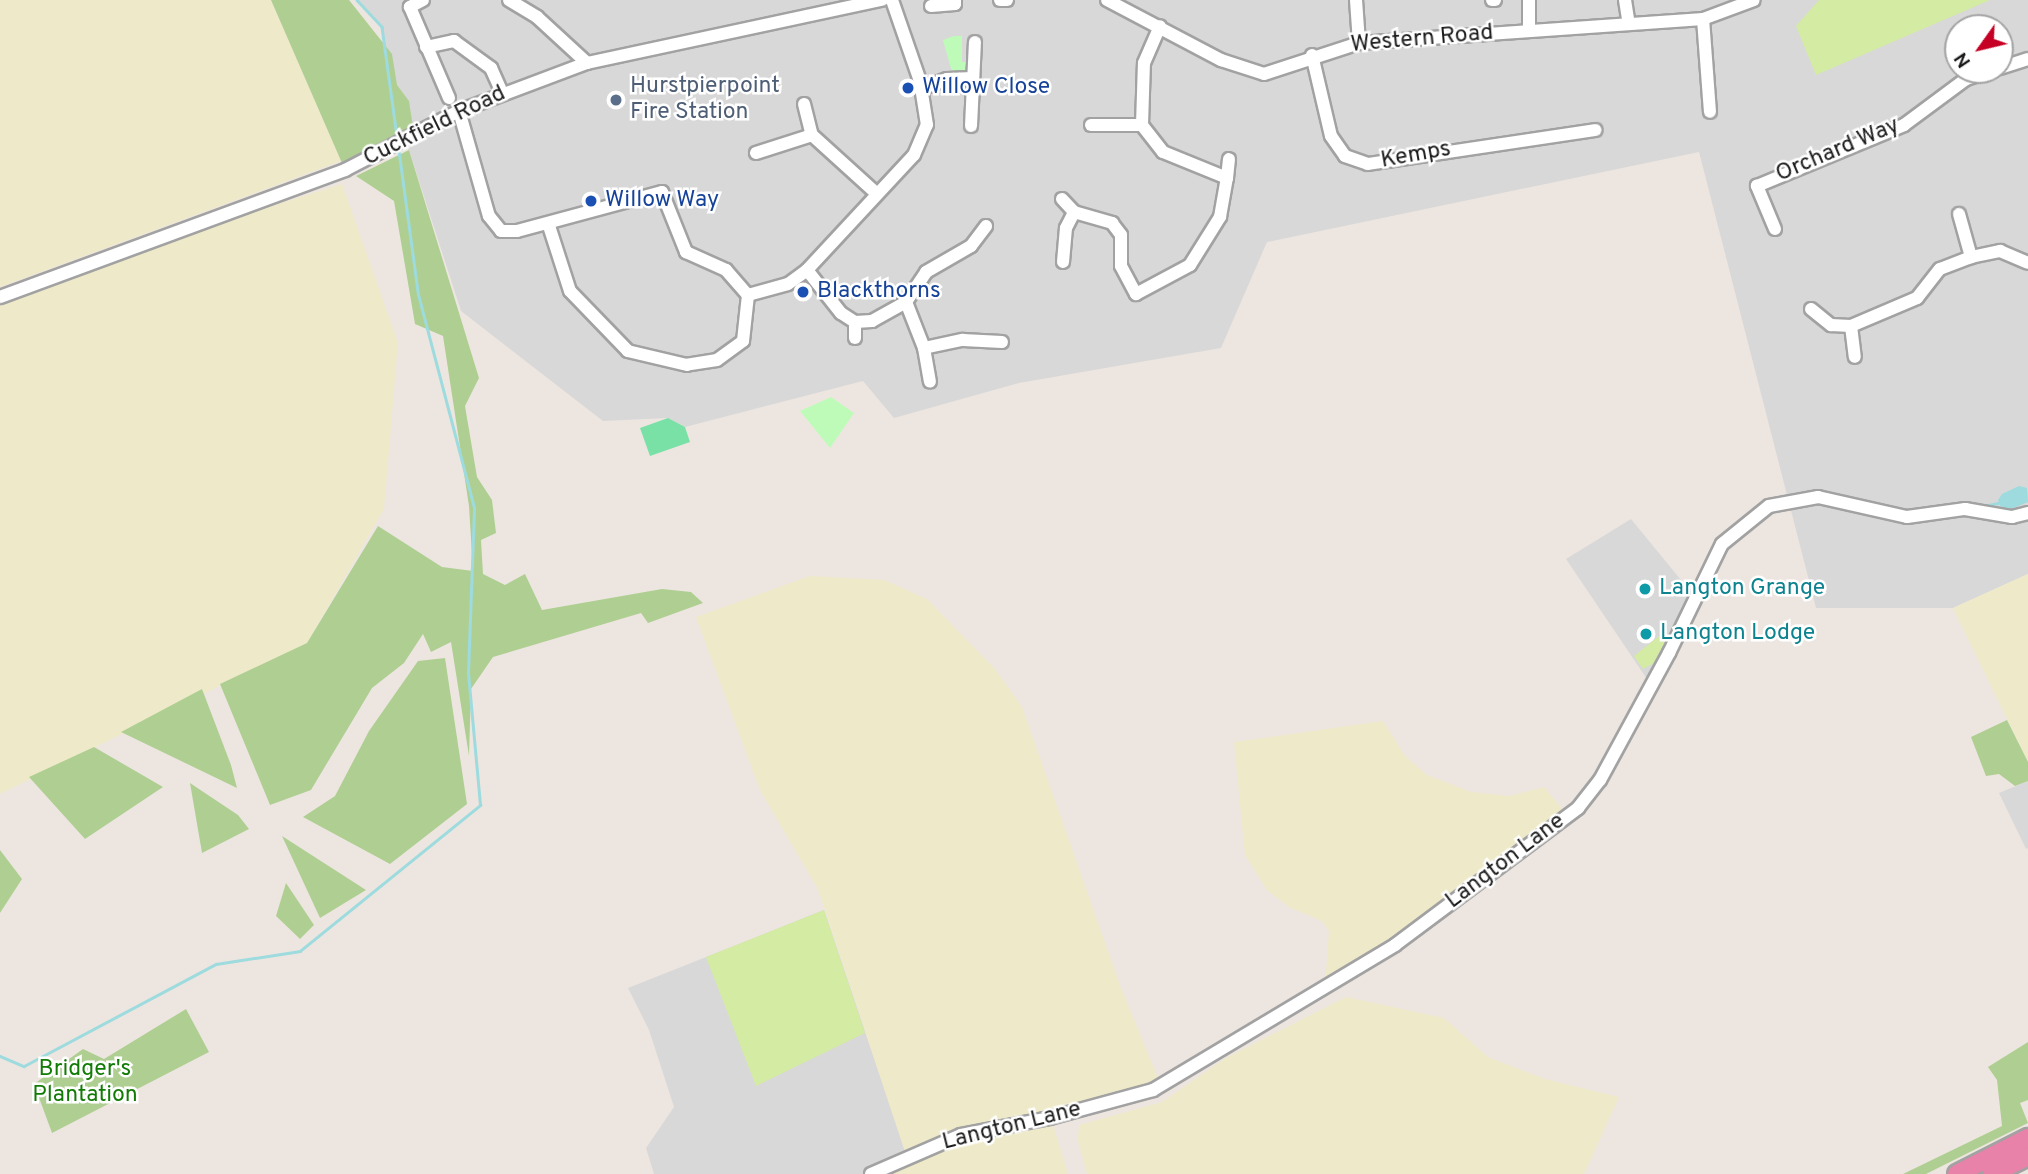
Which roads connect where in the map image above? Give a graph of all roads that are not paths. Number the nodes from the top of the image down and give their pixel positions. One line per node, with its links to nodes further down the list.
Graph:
1 (423, 0): 13 (street)
2 (509, 0): 23 (street)
3 (882, 0): 23 (street, Cuckfield Road)
4 (892, 0): 26 (street)
5 (955, 0): 14 (street)
6 (1000, 0): 7 (street)
7 (1007, 0)
8 (1107, 0): 17 (street, Western Road)
9 (1356, 0): 20 (street)
10 (1529, 0): 18 (street)
11 (1625, 0): 16 (street)
12 (1754, 0): 15 (street, Western Road)
13 (407, 4): 21 (street)
14 (931, 6)
15 (1703, 19): 16 (street, Western Road); 31 (street)
16 (1629, 24): 18 (street, Western Road)
17 (1160, 26): 22 (street, Western Road); 33 (street)
18 (1529, 30): 20 (street, Western Road)
19 (975, 42): 24 (street)
20 (1359, 43): 22 (street, Western Road)
21 (426, 47): 27 (street); 28 (street)
22 (1312, 55): 35 (street, Kemps)
23 (587, 63): 27 (street, Cuckfield Road)
24 (973, 78): 26 (street); 34 (street)
25 (1959, 84): 46 (street, Orchard Way)
26 (921, 89): 40 (street)
27 (502, 93): 30 (street, Cuckfield Road)
28 (449, 99)
29 (804, 104): 36 (street)
30 (459, 111): 44 (street); 52 (street, Cuckfield Road)
31 (1710, 112)
32 (1091, 125): 33 (street)
33 (1142, 125): 39 (street)
34 (971, 126)
35 (1595, 130)
36 (812, 135): 37 (street); 40 (street)
37 (754, 153)
38 (1229, 159): 39 (street)
39 (1227, 178): 42 (street)
40 (876, 193): 50 (street)
41 (1062, 199): 42 (street)
42 (1074, 212): 48 (street)
43 (1959, 214): 47 (street)
44 (548, 223): 51 (street); 51 (street)
45 (986, 226): 53 (street)
46 (1775, 229)
47 (1971, 257): 49 (street); 56 (street)
48 (1066, 259)
49 (2028, 263)
50 (807, 270): 51 (street); 55 (street)
51 (748, 295)
52 (0, 297)
53 (906, 302): 55 (street); 59 (street)
54 (1811, 309): 56 (street)
55 (855, 322): 57 (street)
56 (1851, 326): 60 (street)
57 (855, 338)
58 (1002, 342): 59 (street)
59 (923, 348): 61 (street)
60 (1855, 357)
61 (930, 381)
62 (2028, 513): 65 (street, Langton Lane)
63 (2028, 1139): 66 (highway)
64 (2028, 1156): 67 (highway)
65 (871, 1174)
66 (1957, 1174)
67 (1992, 1174)

